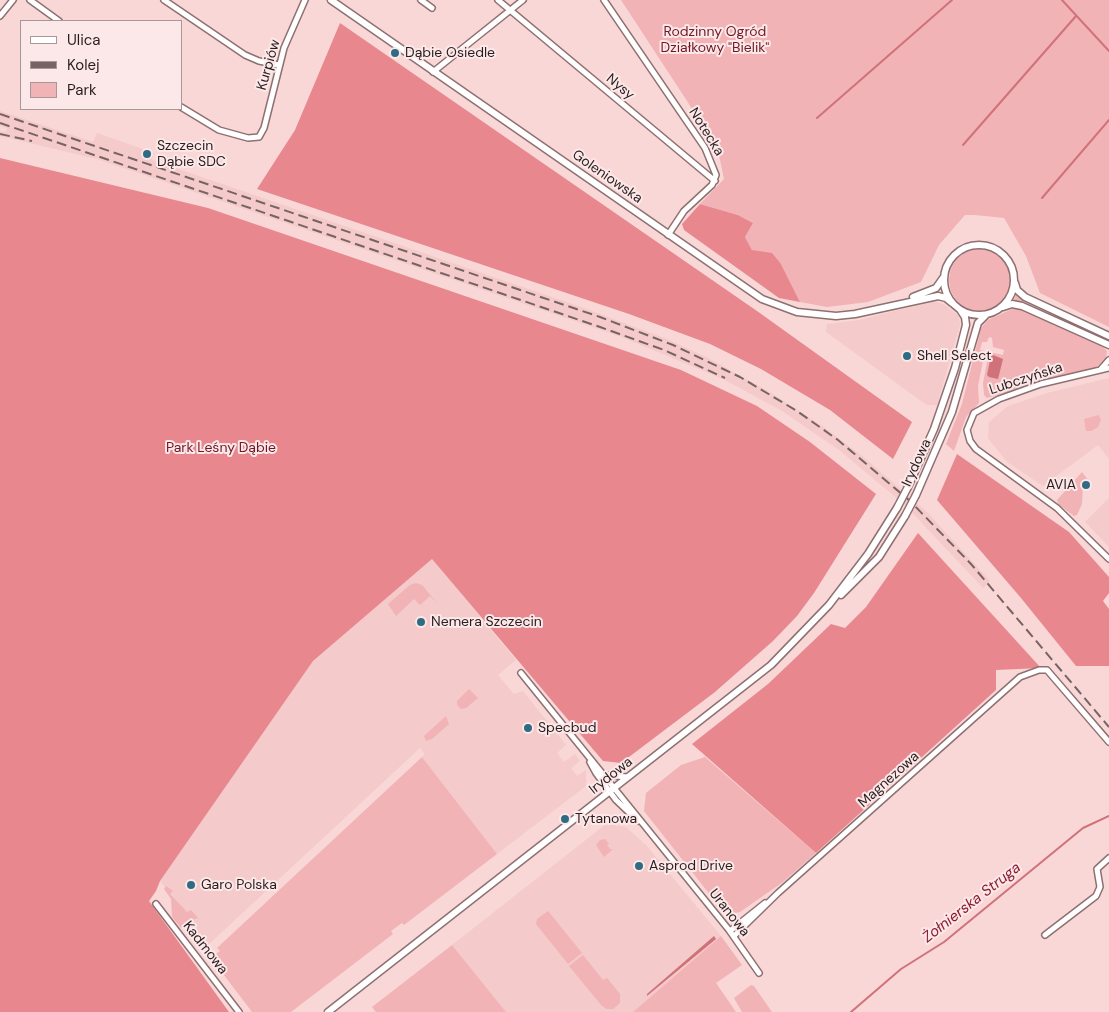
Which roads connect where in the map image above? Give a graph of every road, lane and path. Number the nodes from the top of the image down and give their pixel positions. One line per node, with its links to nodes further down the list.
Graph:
1 (13, 0): 12 (street)
2 (30, 0): 13 (street)
3 (164, 0): 14 (street)
4 (305, 0): 14 (street, Kurpiów)
5 (331, 0): 15 (street, Goleniowska)
6 (421, 0): 10 (street)
7 (498, 0): 11 (street, Nysy)
8 (523, 0): 11 (street)
9 (604, 0): 17 (street, Notecka)
10 (432, 8)
11 (510, 10): 15 (street); 17 (street, Nysy)
12 (0, 16)
13 (58, 20)
14 (279, 65): 16 (street, Kurpiów)
15 (434, 72): 18 (street, Goleniowska)
16 (182, 109)
17 (715, 181): 18 (street)
18 (668, 235): 22 (street, Goleniowska)
19 (944, 277): 20 (street); 21 (street); 22 (street, Goleniowska)
20 (1014, 279): 24 (street); 26 (street)
21 (952, 302): 22 (street, Goleniowska); 23 (street)
22 (888, 306)
23 (958, 308): 25 (street); 32 (street, Irydowa, bridge)
24 (1000, 308): 25 (street); 27 (street)
25 (991, 313): 32 (street, Irydowa, bridge)
26 (1109, 336)
27 (1109, 345)
28 (1109, 360): 30 (street)
29 (1109, 368): 30 (street, Lubczyńska)
30 (1101, 370): 31 (street, Lubczyńska)
31 (1109, 559)
32 (829, 606): 37 (street, Irydowa)
33 (520, 673): 35 (street)
34 (1109, 742): 40 (street, Magnezowa)
35 (589, 760): 36 (street); 38 (street)
36 (603, 772): 37 (street); 38 (street)
37 (630, 777): 38 (street, Irydowa)
38 (613, 790): 42 (street, Uranowa); 47 (street, Irydowa)
39 (1109, 858): 43 (street)
40 (778, 894): 42 (street, Magnezowa); 44 (street, Magnezowa)
41 (156, 904): 46 (street, Kadmowa)
42 (730, 931): 44 (street, Uranowa)
43 (1045, 935)
44 (734, 936): 45 (street, Uranowa)
45 (759, 973)
46 (240, 1012)
47 (328, 1012)

